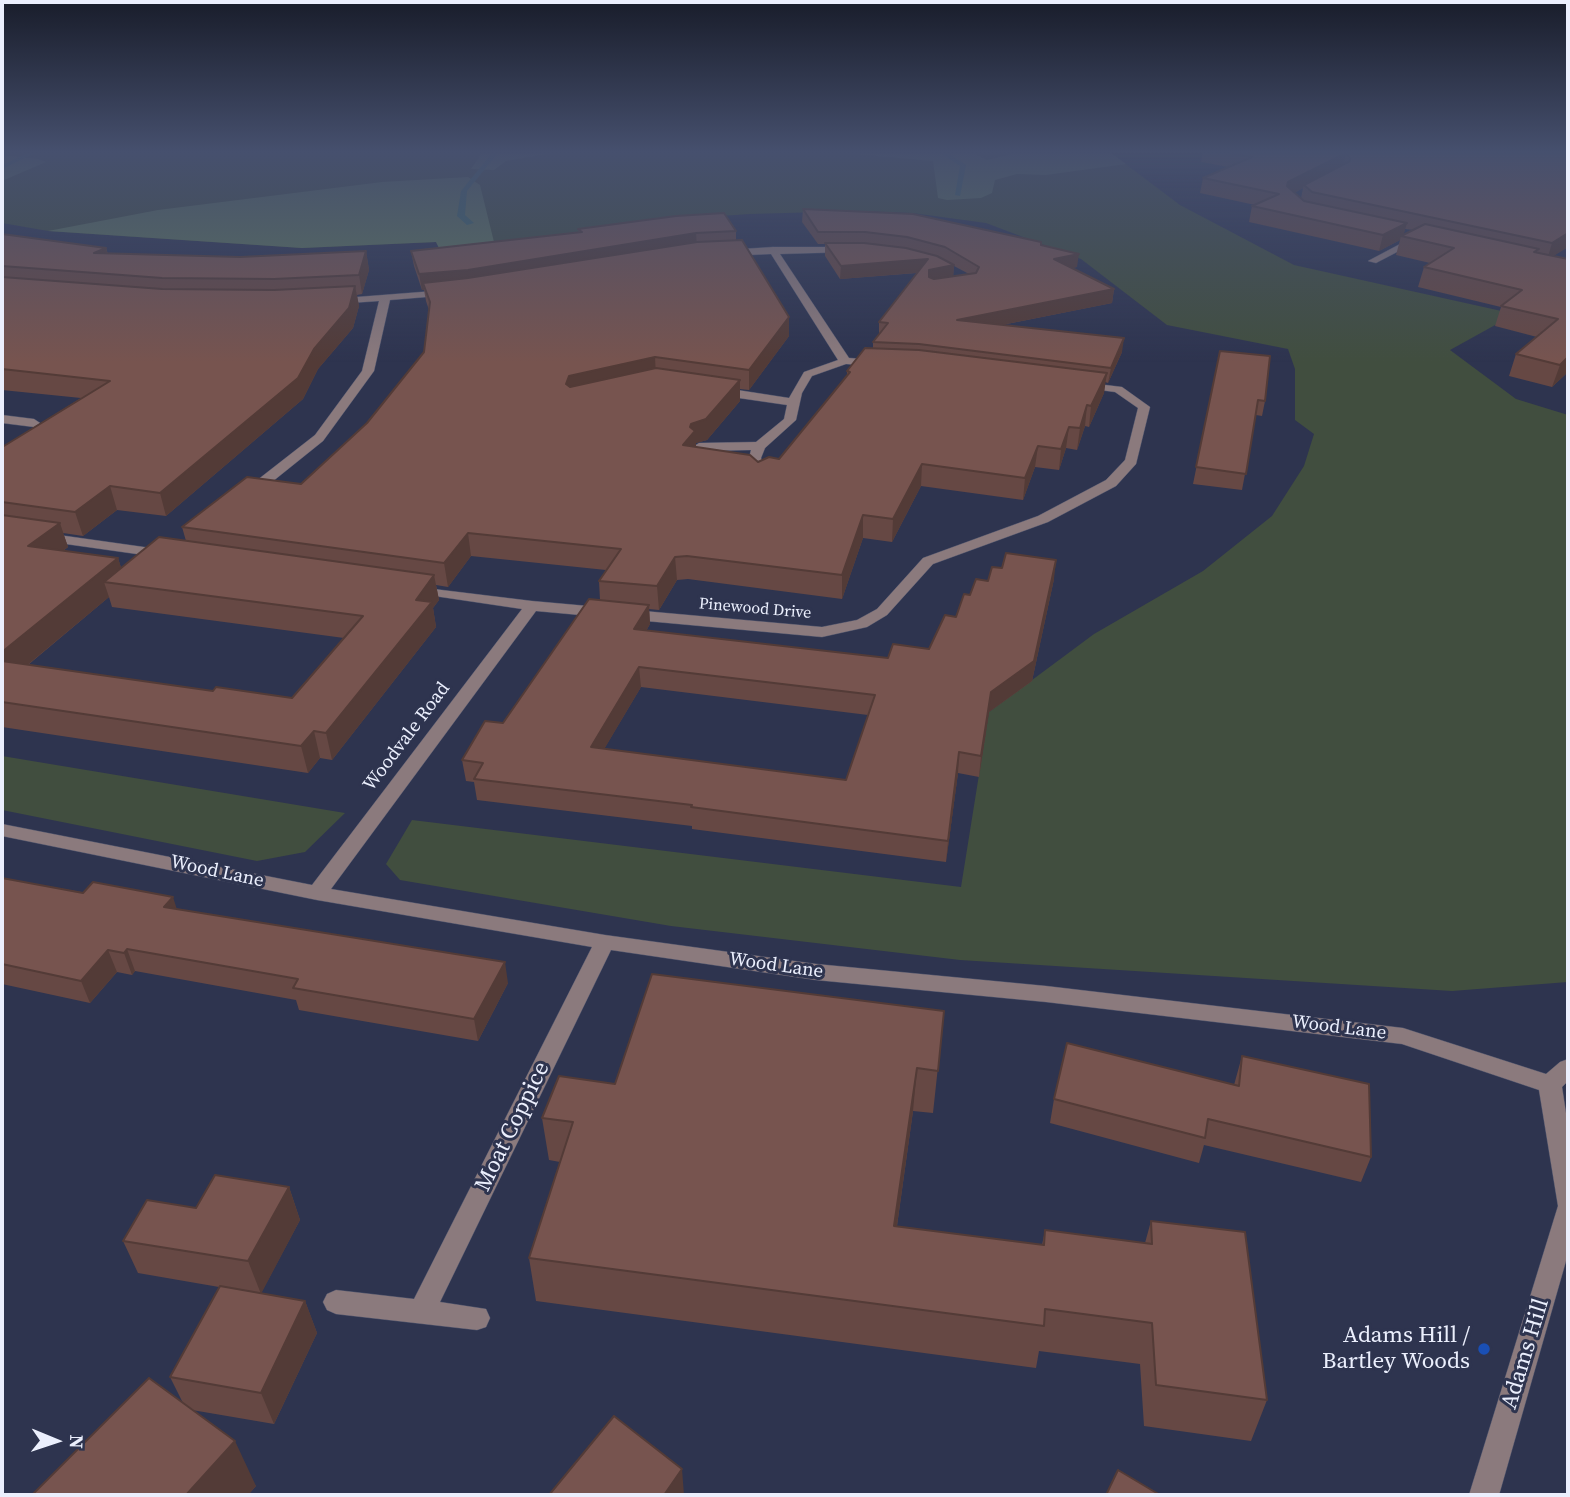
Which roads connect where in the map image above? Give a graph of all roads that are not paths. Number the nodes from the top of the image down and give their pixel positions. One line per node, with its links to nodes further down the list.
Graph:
1 (1405, 235): 2 (street)
2 (1417, 238): 3 (street); 7 (street)
3 (1430, 241)
4 (773, 250): 5 (street); 6 (street); 11 (street)
5 (864, 250)
6 (710, 254)
7 (1373, 261)
8 (458, 292): 9 (street)
9 (385, 299): 10 (street); 21 (street)
10 (318, 302)
11 (845, 361): 12 (street); 15 (street)
12 (893, 363)
13 (1065, 383): 25 (street, Pinewood Drive)
14 (712, 391): 15 (street)
15 (794, 402): 18 (street)
16 (2, 419): 17 (street)
17 (34, 423)
18 (759, 446): 19 (street); 20 (street)
19 (699, 447)
20 (760, 478)
21 (234, 505)
22 (2, 531): 23 (street)
23 (178, 553)
24 (398, 587): 25 (street, Pinewood Drive)
25 (532, 606): 27 (street, Woodvale Road)
26 (2, 830): 27 (street, Wood Lane)
27 (317, 893): 28 (street, Wood Lane)
28 (605, 942): 30 (street, Wood Lane); 34 (street, Moat Coppice)
29 (1568, 1068): 30 (street)
30 (1550, 1084): 31 (street)
31 (1568, 1200)
32 (1568, 1212): 36 (street, Adams Hill)
33 (336, 1302): 34 (street)
34 (421, 1312): 35 (street)
35 (477, 1318)
36 (1484, 1495)

